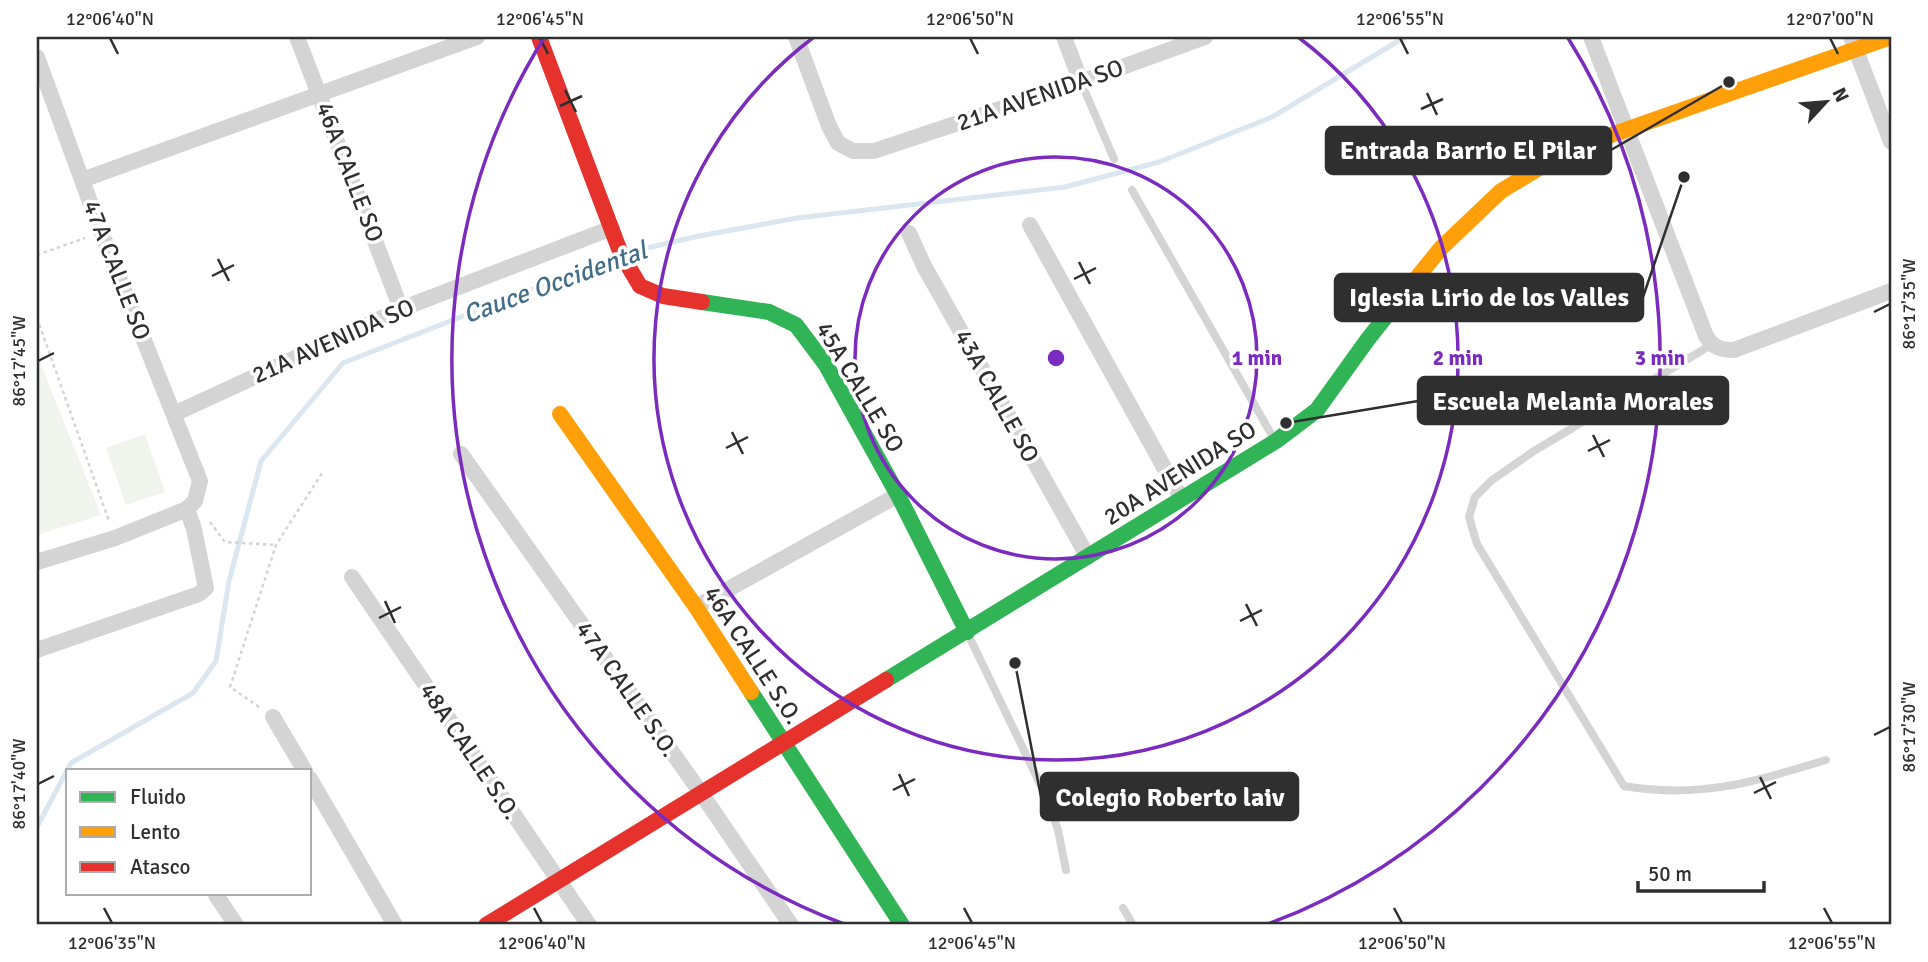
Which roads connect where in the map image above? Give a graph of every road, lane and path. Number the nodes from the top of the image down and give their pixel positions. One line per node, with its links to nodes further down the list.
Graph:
1 (297, 37): 12 (street, 46A CALLE SO)
2 (477, 37): 12 (street)
3 (539, 37): 19 (street, 45A CALLE SO)
4 (796, 37): 11 (street, 21A AVENIDA SO)
5 (1064, 37): 11 (street)
6 (1205, 37): 11 (street, 21A AVENIDA SO)
7 (1591, 37): 13 (street)
8 (1891, 37): 9 (street, 20A AVENIDA SO)
9 (1854, 43): 13 (street, 20A AVENIDA SO); 14 (street)
10 (37, 57): 16 (street, 47A CALLE SO)
11 (1081, 82): 15 (lane)
12 (320, 93): 16 (street); 24 (street, 46A CALLE SO)
13 (1627, 129): 26 (street); 29 (street, 20A AVENIDA SO)
14 (1891, 142)
15 (1114, 159)
16 (82, 180): 20 (street, 47A CALLE SO)
17 (1132, 190): 29 (lane)
18 (1030, 225): 33 (street)
19 (612, 228): 24 (street, 21A AVENIDA SO); 32 (street, 45A CALLE SO)
20 (101, 232): 22 (path); 27 (street, 47A CALLE SO)
21 (909, 233): 38 (street, 43A CALLE SO)
22 (37, 255)
23 (1891, 291): 26 (street)
24 (401, 309): 27 (street, 21A AVENIDA SO)
25 (37, 318): 36 (path)
26 (1711, 345): 46 (lane)
27 (174, 414): 34 (street, 47A CALLE SO)
28 (560, 414): 41 (street, 46A CALLE S.O.)
29 (1276, 441): 33 (street, 20A AVENIDA SO)
30 (461, 454): 49 (street, 47A CALLE S.O.)
31 (322, 473): 37 (path)
32 (898, 495): 41 (street); 42 (street, 45A CALLE SO)
33 (1181, 498): 38 (street, 20A AVENIDA SO)
34 (187, 509): 36 (street); 43 (street)
35 (206, 516): 37 (path)
36 (115, 538): 39 (street)
37 (276, 545): 44 (path)
38 (1088, 557): 42 (street, 20A AVENIDA SO)
39 (37, 562)
40 (352, 578): 51 (street, 48A CALLE S.O.)
41 (695, 607): 45 (street, 46A CALLE S.O.)
42 (967, 632): 45 (street, 20A AVENIDA SO); 50 (lane)
43 (37, 650)
44 (273, 717): 47 (street)
45 (783, 743): 49 (street, 20A AVENIDA SO); 59 (street, 46A CALLE S.O.)
46 (1826, 760)
47 (304, 769)
48 (312, 782): 55 (street)
49 (701, 793): 51 (street, 20A AVENIDA SO); 58 (street, 47A CALLE S.O.)
50 (1066, 870)
51 (559, 881): 56 (street, 20A AVENIDA SO); 57 (street, 48A CALLE S.O.)
52 (216, 895): 54 (street)
53 (1123, 908): 60 (lane)
54 (236, 925)
55 (395, 925)
56 (486, 925)
57 (589, 925)
58 (791, 925)
59 (902, 925)
60 (1133, 925)

